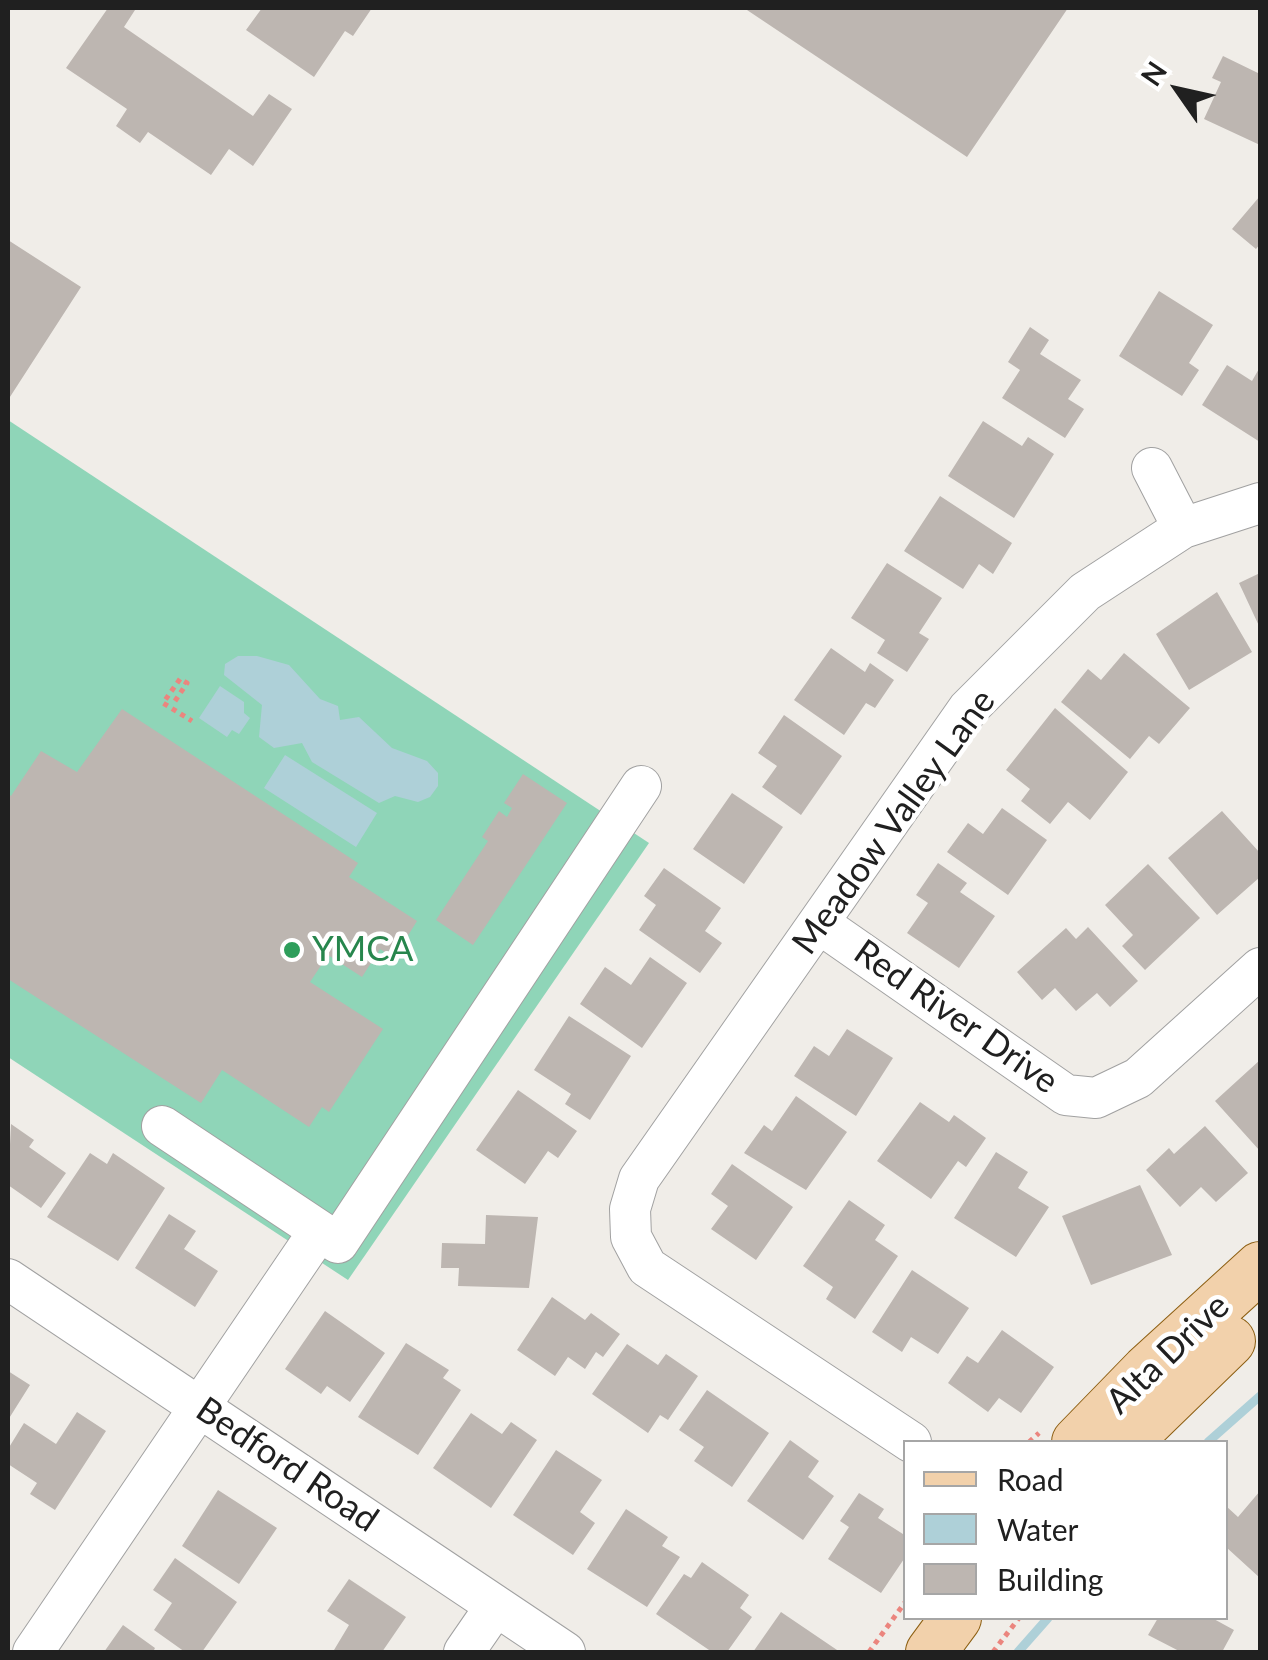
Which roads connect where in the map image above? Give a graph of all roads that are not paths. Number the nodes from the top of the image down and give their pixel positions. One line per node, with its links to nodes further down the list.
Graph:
1 (1152, 468): 3 (street)
2 (1260, 503): 3 (street, Meadow Valley Lane)
3 (1184, 528): 5 (street, Meadow Valley Lane)
4 (641, 786): 8 (street)
5 (820, 924): 6 (street, Red River Drive); 13 (street, Meadow Valley Lane)
6 (1260, 968)
7 (162, 1126): 8 (street)
8 (312, 1241): 12 (street)
9 (1260, 1267): 14 (main road, Alta Drive)
10 (8, 1279): 12 (street, Bedford Road)
11 (1260, 1312): 15 (main road, Alta Drive)
12 (198, 1405): 16 (street, Bedford Road); 18 (street)
13 (907, 1440)
14 (1080, 1440)
15 (1128, 1440)
16 (495, 1607): 19 (street); 20 (street, Bedford Road)
17 (955, 1620): 21 (main road)
18 (33, 1652)
19 (464, 1652)
20 (565, 1652)
21 (931, 1652)

